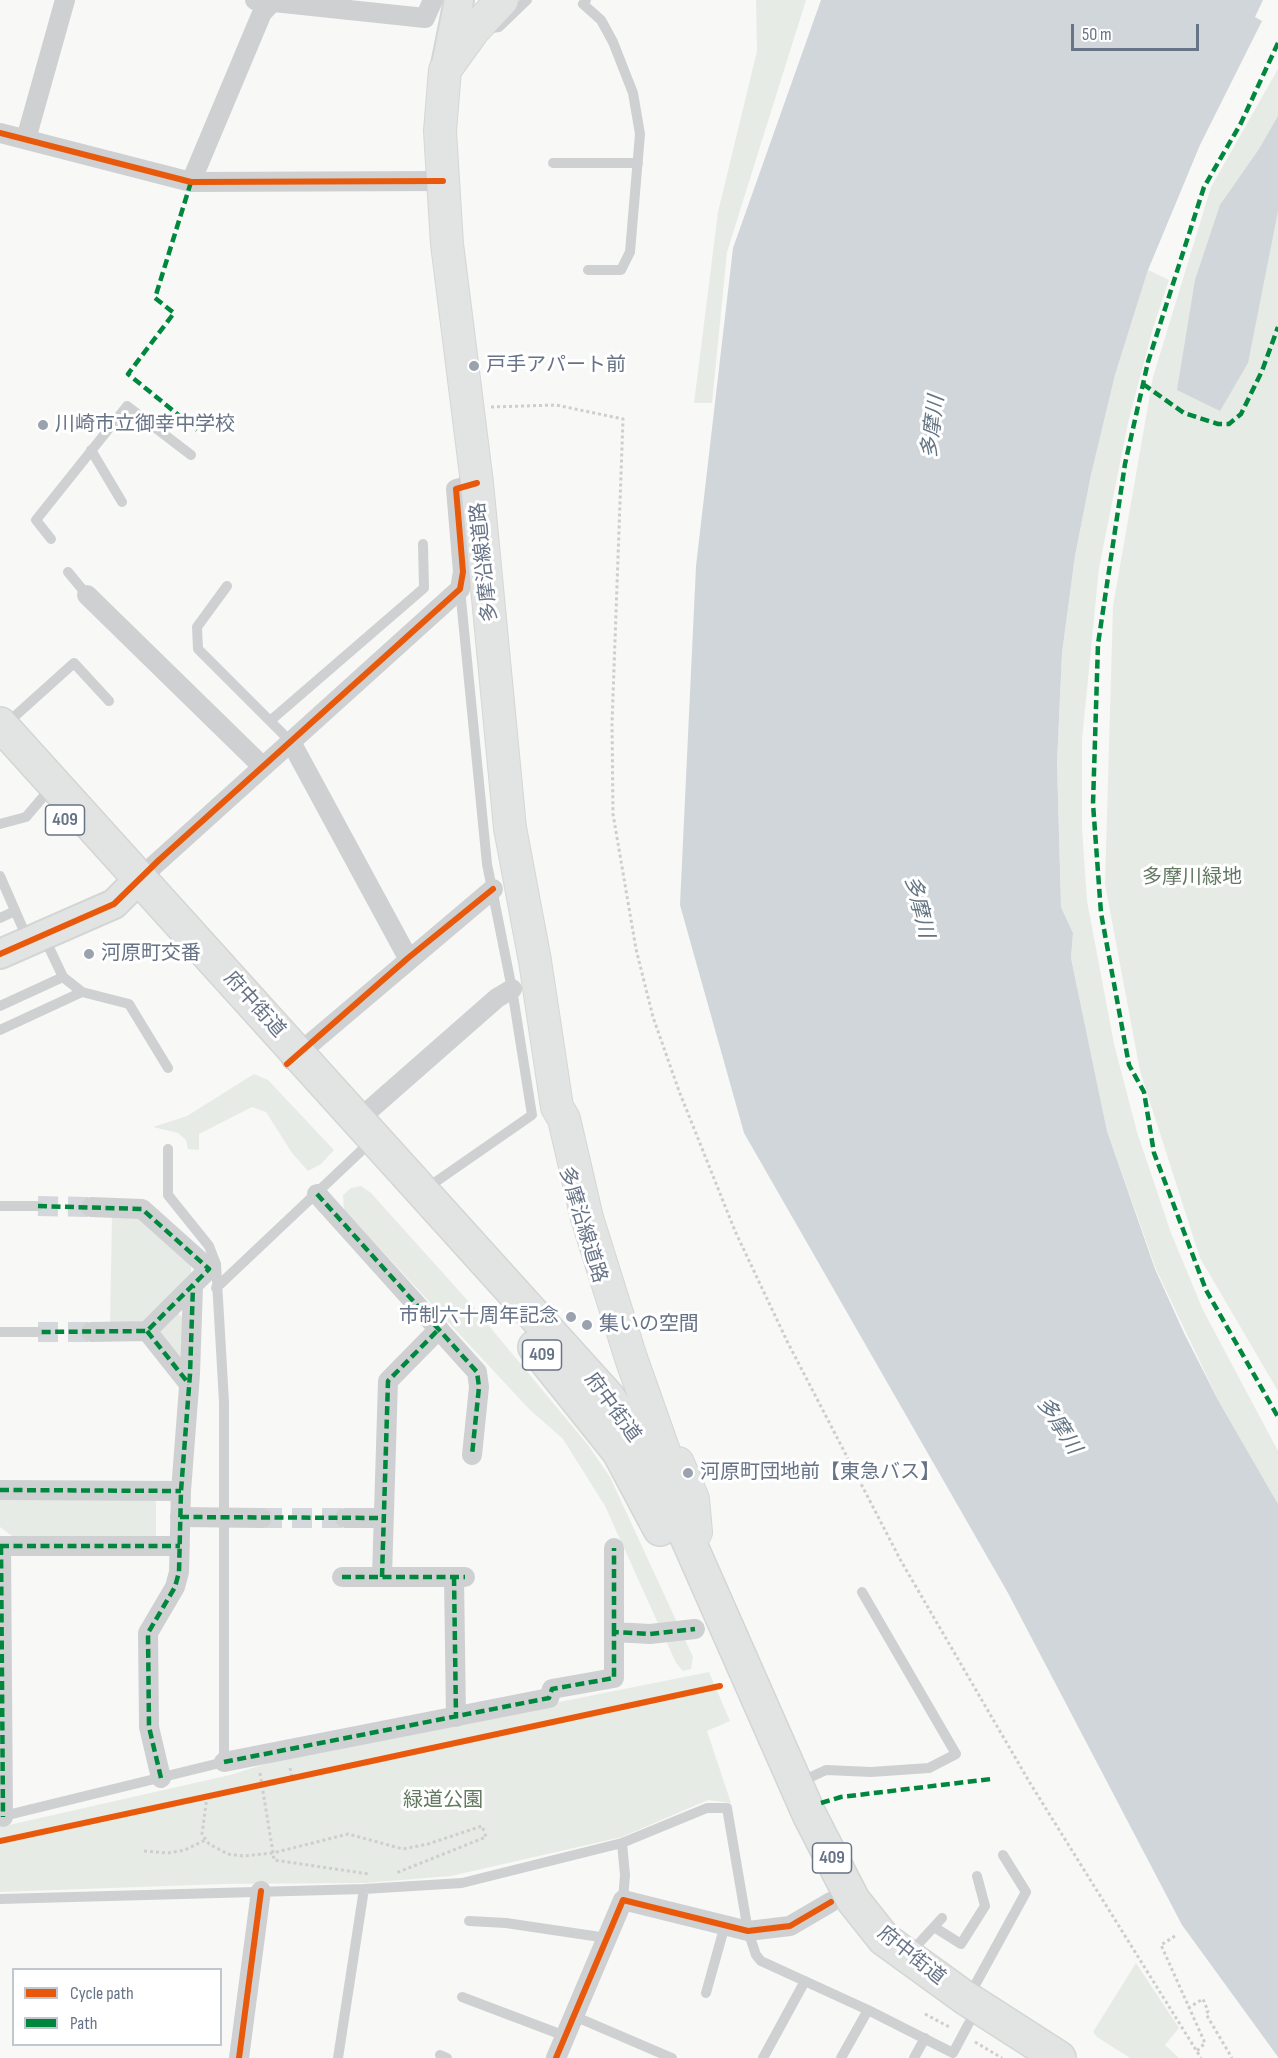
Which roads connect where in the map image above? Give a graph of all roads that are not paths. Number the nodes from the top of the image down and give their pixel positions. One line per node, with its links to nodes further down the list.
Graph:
1 (64, 0): 11 (street)
2 (433, 0): 7 (street)
3 (459, 0): 9 (street)
4 (502, 0): 8 (main road)
5 (527, 0): 8 (lane)
6 (586, 0): 13 (lane)
7 (268, 1): 15 (street)
8 (473, 31): 9 (main road)
9 (445, 70): 14 (main road, 多摩沿線道路)
10 (0, 133): 11 (street)
11 (26, 139): 15 (street)
12 (553, 163): 13 (lane)
13 (639, 163): 16 (lane)
14 (443, 181): 15 (street); 19 (main road, 多摩沿線道路)
15 (192, 182)
16 (588, 270)
17 (91, 450): 18 (lane); 20 (lane); 21 (lane)
18 (191, 455)
19 (477, 483): 25 (street); 50 (main road, 多摩沿線道路)
20 (122, 502)
21 (51, 539)
22 (423, 544): 27 (lane)
23 (68, 572): 26 (lane)
24 (227, 586): 29 (lane)
25 (460, 589): 27 (street); 37 (lane)
26 (87, 595): 32 (street)
27 (434, 596): 29 (lane); 31 (street)
28 (109, 701): 30 (lane)
29 (270, 721): 31 (lane)
30 (1, 735): 33 (highway, 府中街道 / 409); 36 (highway, 府中街道 / 409)
31 (291, 742): 32 (street); 42 (street)
32 (263, 767): 36 (street)
33 (43, 797): 34 (lane); 36 (highway, 府中街道 / 409)
34 (0, 824)
35 (0, 876): 38 (lane)
36 (135, 883): 40 (street); 48 (highway, 府中街道 / 409)
37 (493, 889): 42 (street); 44 (lane)
38 (15, 911): 39 (lane); 40 (lane)
39 (0, 918)
40 (33, 933): 41 (street); 43 (lane)
41 (0, 954)
42 (408, 958): 48 (street)
43 (63, 977): 45 (lane); 46 (lane)
44 (512, 989): 51 (street); 53 (lane)
45 (82, 992): 47 (lane); 49 (lane)
46 (0, 1006)
47 (0, 1030)
48 (292, 1059): 51 (highway, 府中街道 / 409)
49 (168, 1068)
50 (557, 1107): 66 (main road, 多摩沿線道路); 66 (main road, 多摩沿線道路)
51 (364, 1136): 53 (highway, 府中街道 / 409); 54 (lane); 79 (highway, 府中街道 / 409)
52 (168, 1149): 59 (lane)
53 (422, 1191): 66 (highway, 府中街道 / 409)
54 (317, 1194): 59 (lane); 60 (street)
55 (0, 1206): 56 (lane)
56 (38, 1206)
57 (91, 1207): 58 (street)
58 (193, 1286): 61 (street); 65 (street)
59 (216, 1288): 84 (lane)
60 (439, 1329): 67 (street); 73 (street)
61 (147, 1331): 64 (street); 65 (street)
62 (0, 1332): 63 (lane)
63 (38, 1332)
64 (91, 1332)
65 (189, 1384): 69 (street)
66 (654, 1452): 79 (highway, 府中街道 / 409); 79 (main road)
67 (472, 1455)
68 (0, 1490): 69 (street)
69 (181, 1491): 70 (street)
70 (180, 1517): 71 (street, bridge); 75 (street)
71 (262, 1518)
72 (345, 1518): 73 (street)
73 (384, 1518): 78 (street)
74 (0, 1546): 75 (street); 87 (street)
75 (180, 1546): 85 (street)
76 (614, 1548): 82 (street)
77 (342, 1577): 78 (street)
78 (382, 1577): 83 (street)
79 (696, 1580): 86 (highway, 府中街道 / 409); 95 (highway, 府中街道 / 409)
80 (861, 1592): 86 (lane)
81 (695, 1629): 82 (street)
82 (614, 1632): 83 (street)
83 (456, 1717): 84 (street)
84 (224, 1762): 85 (lane)
85 (161, 1778): 87 (lane)
86 (796, 1784): 102 (highway, 府中街道 / 409)
87 (2, 1817)
88 (622, 1843): 91 (lane); 94 (lane); 100 (lane)
89 (1004, 1855): 107 (lane)
90 (977, 1876): 99 (lane)
91 (364, 1889): 92 (lane); 112 (lane)
92 (261, 1891): 93 (lane); 111 (street)
93 (0, 1899)
94 (623, 1900): 98 (street); 101 (street)
95 (831, 1902): 100 (street); 107 (highway, 府中街道 / 409)
96 (942, 1918): 99 (lane)
97 (469, 1921): 101 (lane)
98 (725, 1925): 100 (street); 104 (lane)
99 (934, 1927): 102 (lane)
100 (748, 1931): 103 (lane)
101 (607, 1938): 108 (street)
102 (907, 1956): 107 (highway, 府中街道 / 409)
103 (805, 1981): 106 (lane); 115 (lane)
104 (706, 1994)
105 (462, 1997): 109 (lane)
106 (868, 2010): 110 (lane); 116 (lane)
107 (968, 2011): 110 (lane); 118 (highway, 府中街道 / 409); 119 (highway, 府中街道 / 409)
108 (573, 2016): 109 (street); 114 (lane)
109 (565, 2036): 113 (street)
110 (925, 2038): 117 (lane)
111 (239, 2058)
112 (338, 2058)
113 (556, 2058)
114 (672, 2058)
115 (763, 2058)
116 (841, 2058)
117 (914, 2058)
118 (1025, 2058)
119 (1059, 2058)

